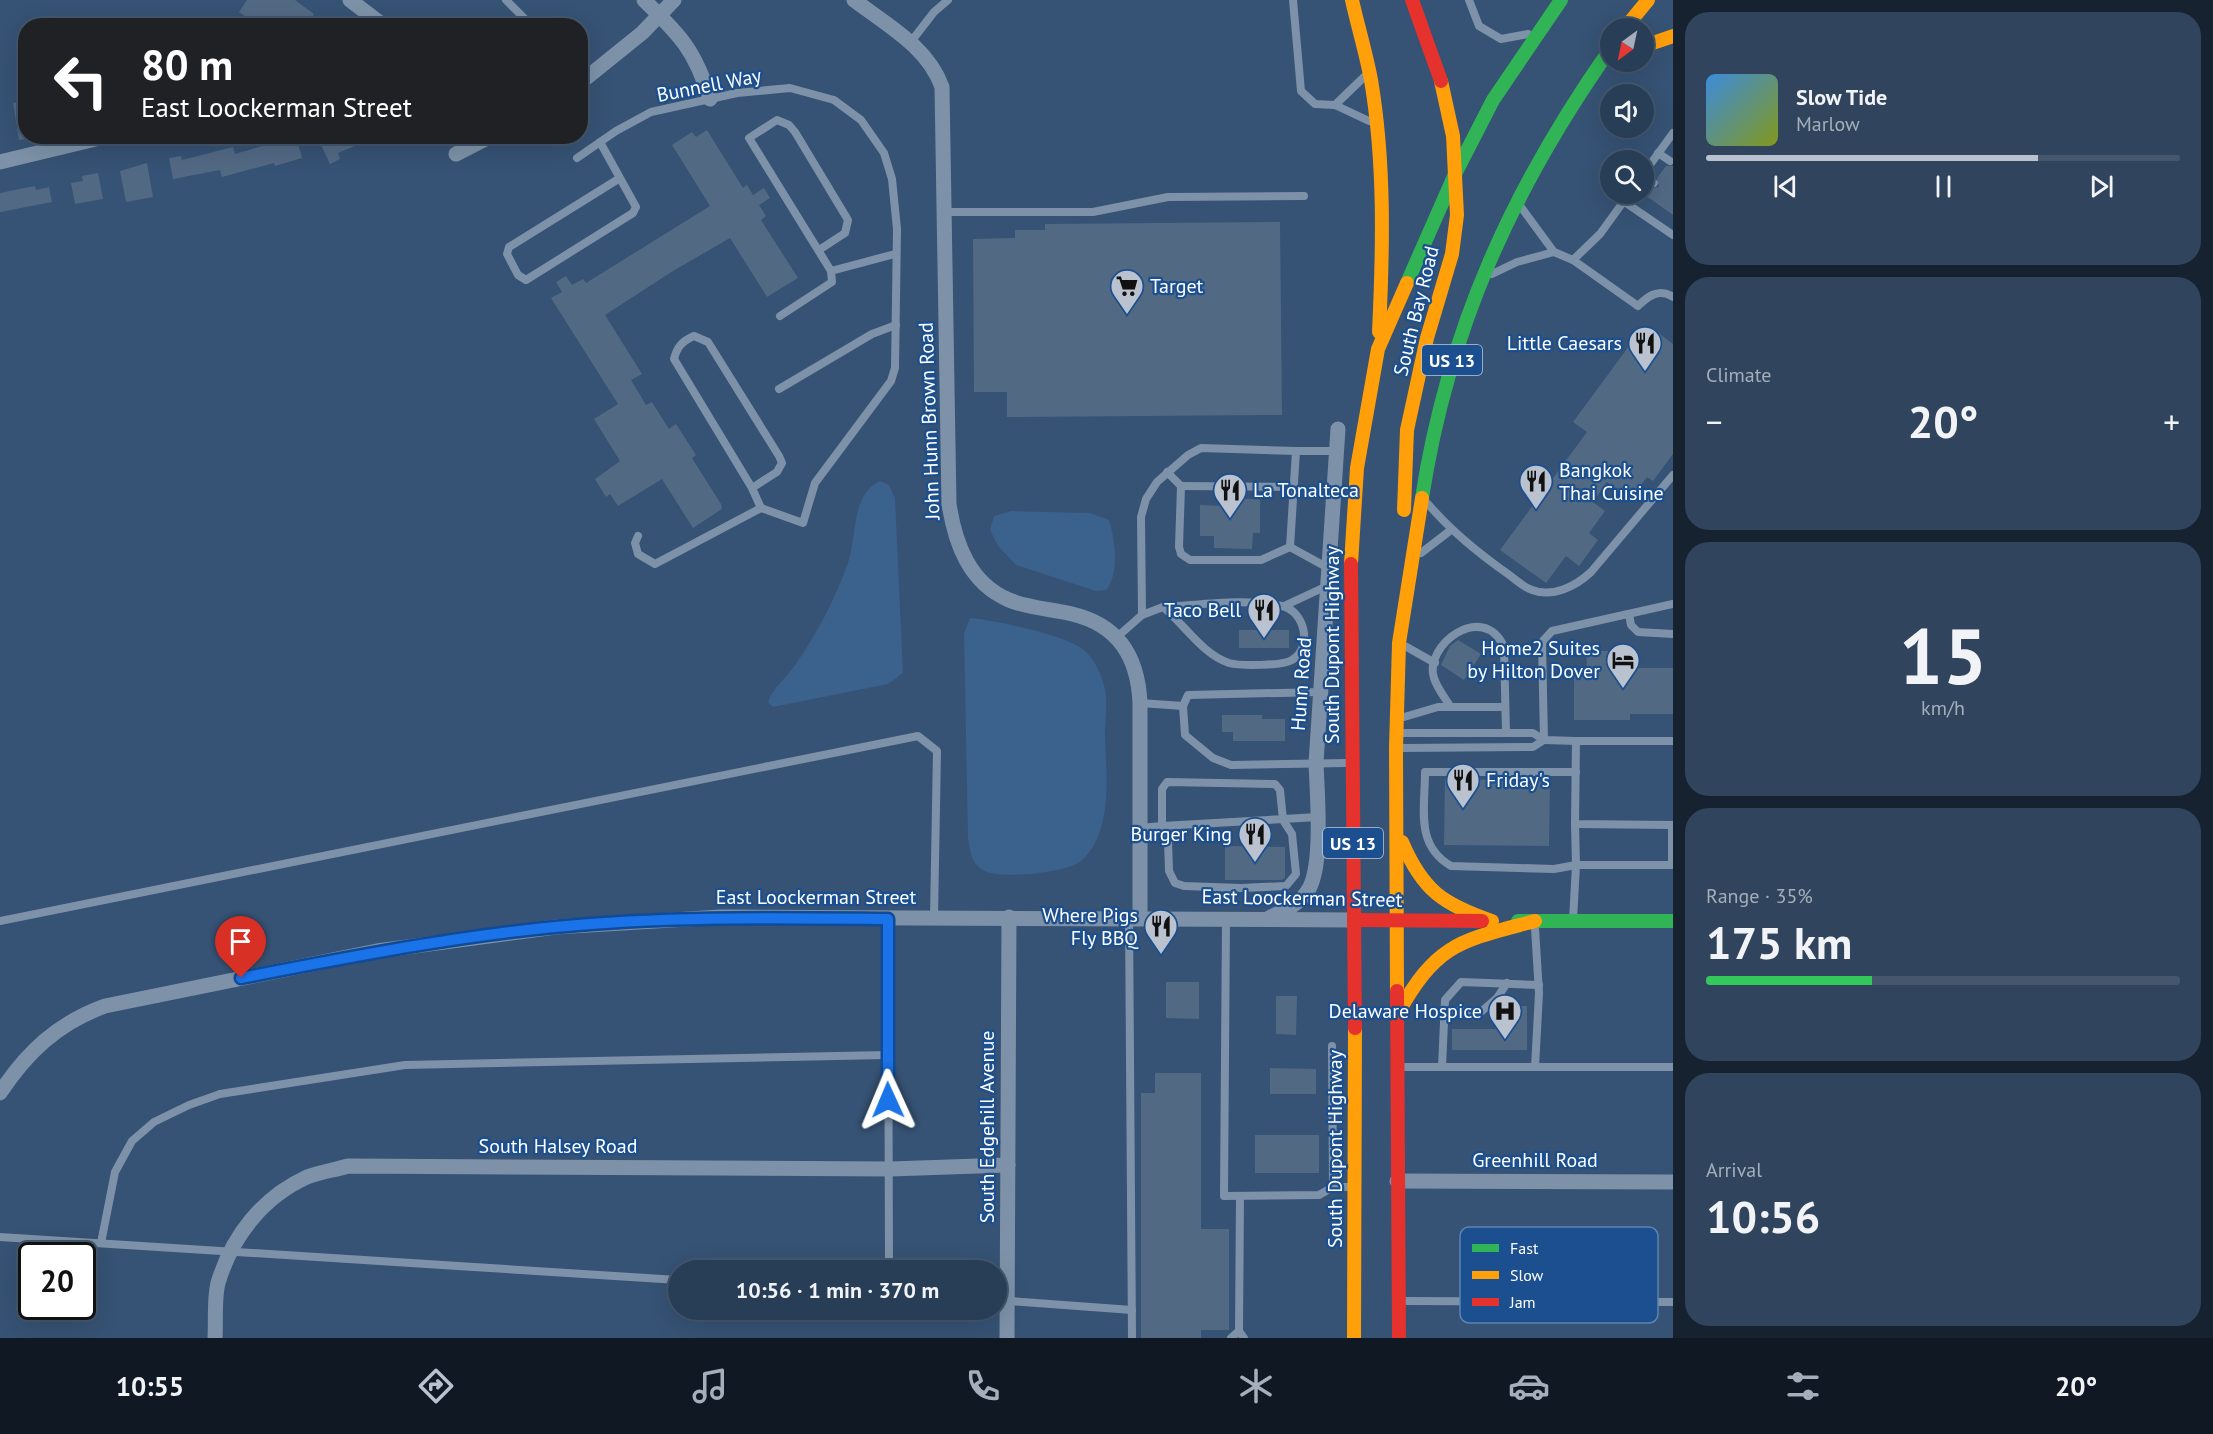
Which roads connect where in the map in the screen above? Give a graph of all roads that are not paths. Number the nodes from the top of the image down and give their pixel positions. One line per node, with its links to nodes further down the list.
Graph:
1 (350, 0): 16 (street)
2 (507, 0): 17 (lane)
3 (644, 0): 15 (street)
4 (674, 0): 15 (street)
5 (854, 0): 21 (street, John Hunn Brown Road)
6 (948, 0): 21 (lane)
7 (1293, 0): 28 (lane)
8 (1352, 0): 24 (main road, South Bay Road)
9 (1412, 0): 41 (main road, South Bay Road)
10 (1469, 0): 14 (lane)
11 (1479, 0): 14 (lane)
12 (1561, 0): 19 (main road, South Dupont Highway / US 13)
13 (1648, 0): 18 (main road)
14 (1472, 9): 19 (lane)
15 (660, 16): 26 (street); 27 (street)
16 (373, 18)
17 (524, 18)
18 (1633, 18)
19 (1539, 32): 41 (main road, South Dupont Highway / US 13)
20 (1673, 36): 22 (main road)
21 (910, 43): 47 (street, John Hunn Brown Road)
22 (1654, 43)
23 (1600, 64): 29 (main road, US 13)
24 (1369, 72): 28 (lane); 30 (main road, South Bay Road)
25 (1603, 72): 29 (main road)
26 (588, 76)
27 (710, 99): 32 (lane, Bunnell Way); 51 (lane, Bunnell Way)
28 (1335, 105): 30 (lane)
29 (1571, 105): 44 (main road, US 13)
30 (1376, 125): 58 (main road, South Bay Road)
31 (1673, 133): 35 (lane)
32 (600, 142): 37 (lane, Bunnell Way); 42 (lane)
33 (75, 144): 40 (street)
34 (473, 144): 36 (street)
35 (1658, 153): 38 (lane); 39 (lane)
36 (456, 154)
37 (577, 158)
38 (1654, 159)
39 (1670, 161)
40 (0, 162)
41 (1455, 174): 58 (main road, South Dupont Highway / US 13); 83 (main road, South Bay Road)
42 (620, 178): 42 (lane)
43 (1304, 196): 47 (lane)
44 (1517, 200): 50 (lane); 54 (main road, US 13)
45 (1621, 204): 52 (lane)
46 (1627, 204): 48 (lane)
47 (944, 212): 82 (street, John Hunn Brown Road)
48 (1673, 236)
49 (819, 250): 49 (lane); 53 (lane)
50 (1554, 252): 52 (lane); 54 (lane)
51 (895, 254): 53 (lane); 57 (lane, Bunnell Way)
52 (1573, 260): 55 (lane)
53 (831, 271): 56 (lane)
54 (1482, 279): 68 (main road, US 13)
55 (1673, 297)
56 (780, 316)
57 (896, 325): 59 (lane); 69 (lane, Bunnell Way)
58 (1378, 349): 97 (main road, South Dupont Highway / US 13)
59 (779, 389)
60 (1338, 429): 62 (street, Hunn Road)
61 (1296, 451): 62 (lane); 63 (lane); 66 (lane)
62 (1336, 451): 74 (street, Hunn Road)
63 (1167, 472): 65 (lane); 80 (lane)
64 (1673, 475): 70 (lane)
65 (1181, 486): 66 (lane); 72 (lane)
66 (1292, 487): 72 (lane)
67 (752, 488): 67 (lane); 69 (lane)
68 (1422, 497): 70 (lane); 73 (main road, US 13)
69 (761, 508): 71 (lane)
70 (1451, 530): 73 (lane)
71 (638, 536)
72 (1290, 547): 74 (lane)
73 (1412, 559): 83 (main road, US 13)
74 (1330, 569): 75 (street, Hunn Road)
75 (1329, 585): 77 (lane); 85 (street, Hunn Road)
76 (1673, 604): 79 (lane)
77 (1284, 606): 78 (lane); 78 (lane)
78 (1163, 607): 80 (lane)
79 (1629, 614): 81 (lane); 92 (lane)
80 (1142, 615): 82 (lane)
81 (1673, 634)
82 (1117, 638): 86 (street, John Hunn Brown Road)
83 (1399, 640): 84 (lane); 90 (main road, US 13)
84 (1435, 663): 88 (lane); 89 (lane)
85 (1322, 692): 87 (lane); 96 (street, Hunn Road)
86 (1140, 703): 87 (lane); 103 (street, John Hunn Brown Road)
87 (1183, 706): 96 (lane)
88 (1450, 706): 89 (lane); 90 (lane)
89 (1505, 707): 91 (lane)
90 (1397, 727): 91 (lane); 95 (main road, US 13)
91 (1506, 733): 92 (lane)
92 (1544, 740): 93 (lane); 95 (lane)
93 (1576, 741): 94 (lane); 98 (lane)
94 (1673, 741)
95 (1396, 748): 104 (main road, US 13)
96 (1316, 763): 97 (lane); 99 (street, Hunn Road)
97 (1352, 763): 112 (main road, South Dupont Highway / US 13)
98 (1576, 772): 101 (lane); 105 (lane)
99 (1318, 817): 100 (lane); 111 (street, Hunn Road)
100 (1283, 820): 102 (lane); 102 (lane); 102 (lane)
101 (1575, 824): 105 (lane); 105 (lane)
102 (1162, 826): 103 (lane)
103 (1140, 828): 107 (street, John Hunn Brown Road)
104 (1398, 831): 113 (main road, US 13); 115 (main road)
105 (1576, 865): 117 (lane)
106 (1009, 917): 107 (street, East Loockerman Street); 108 (street, East Loockerman Street); 130 (street, South Edgehill Avenue)
107 (1135, 917): 109 (street, East Loockerman Street); 148 (lane)
108 (934, 918): 110 (street, East Loockerman Street); 114 (lane)
109 (1226, 918): 111 (street, East Loockerman Street); 136 (lane)
110 (888, 919): 124 (lane); 129 (street, East Loockerman Street)
111 (1268, 919): 112 (street, East Loockerman Street)
112 (1354, 920): 113 (main road, East Loockerman Street); 134 (main road, South Dupont Highway / US 13)
113 (1397, 920): 115 (main road, East Loockerman Street); 122 (main road, US 13)
114 (0, 921)
115 (1492, 921): 116 (main road, East Loockerman Street)
116 (1535, 921): 117 (main road, East Loockerman Street); 120 (lane); 122 (main road)
117 (1574, 921): 118 (main road, East Loockerman Street)
118 (1673, 921)
119 (1507, 983): 120 (lane); 121 (lane); 121 (lane)
120 (1539, 985): 127 (lane)
121 (1444, 1011): 126 (lane)
122 (1398, 1015): 125 (main road, US 13)
123 (1332, 1046): 135 (lane)
124 (887, 1055): 131 (lane); 138 (lane)
125 (1398, 1067): 126 (lane); 132 (main road, US 13)
126 (1442, 1067): 127 (lane)
127 (1535, 1067): 128 (lane)
128 (1673, 1067)
129 (0, 1093)
130 (1008, 1165): 131 (street, South Halsey Road); 141 (street, South Edgehill Avenue)
131 (890, 1169): 139 (street, South Halsey Road); 140 (lane)
132 (1397, 1181): 133 (street, Greenhill Road); 144 (main road, US 13)
133 (1673, 1182)
134 (1354, 1186): 135 (lane); 155 (main road, South Dupont Highway / US 13)
135 (1333, 1187): 136 (lane)
136 (1240, 1196): 150 (lane)
137 (0, 1237): 138 (lane)
138 (101, 1243): 139 (lane)
139 (231, 1253): 142 (lane); 151 (street, South Halsey Road)
140 (889, 1260)
141 (1004, 1260)
142 (668, 1279)
143 (1007, 1301): 148 (lane)
144 (1400, 1301): 145 (lane); 156 (main road, US 13)
145 (1460, 1301)
146 (1658, 1302): 147 (lane)
147 (1673, 1302)
148 (1132, 1310): 153 (lane)
149 (1005, 1320): 152 (street, South Edgehill Avenue)
150 (1242, 1335): 154 (lane)
151 (215, 1338)
152 (1007, 1338)
153 (1132, 1338)
154 (1231, 1338)
155 (1354, 1338)
156 (1399, 1338)

